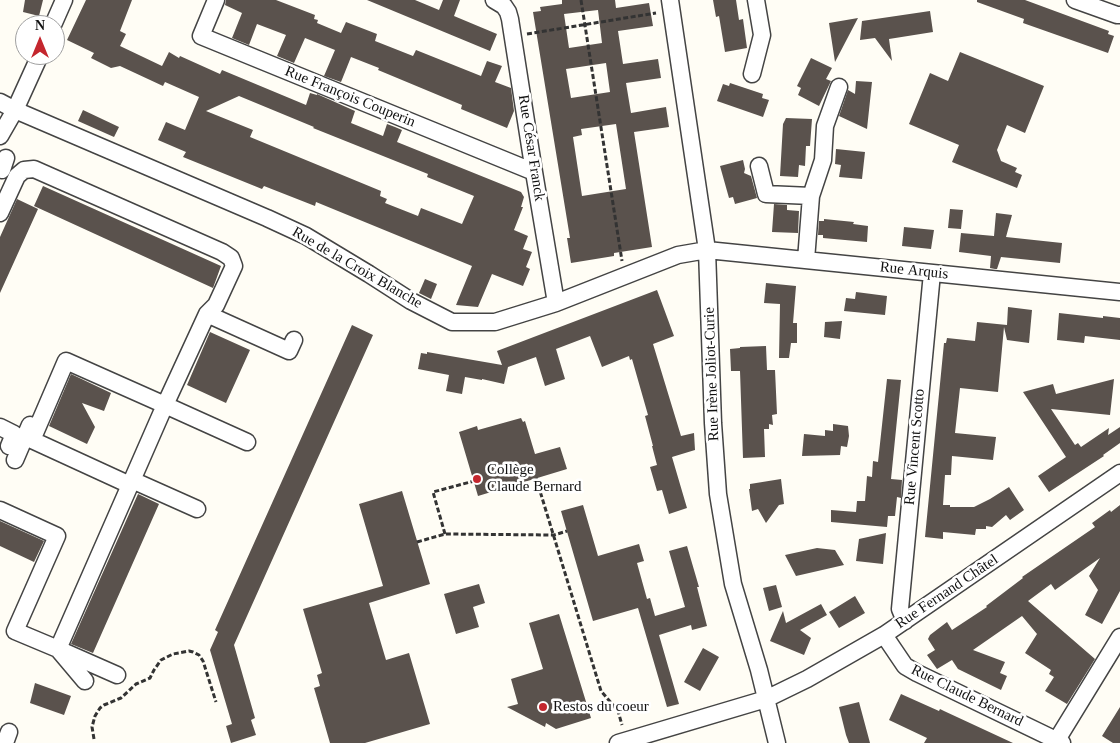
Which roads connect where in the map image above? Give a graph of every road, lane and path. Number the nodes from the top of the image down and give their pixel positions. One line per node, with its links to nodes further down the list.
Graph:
1 (64, 0): 8 (street)
2 (216, 0): 20 (street, Rue François Couperin)
3 (494, 0): 11 (street, Rue César Franck)
4 (580, 0): 10 (path)
5 (756, 0): 13 (street)
6 (1075, 0): 9 (street)
7 (671, 5): 10 (path); 23 (street, Rue Irène Joliot-Curie)
8 (57, 15)
9 (1120, 15)
10 (584, 24): 11 (path); 26 (path)
11 (514, 36): 20 (street, Rue César Franck)
12 (35, 65): 16 (street)
13 (752, 74)
14 (839, 87): 21 (street)
15 (0, 102): 16 (street, Rue de la Croix Blanche)
16 (15, 110): 17 (street); 18 (street); 28 (street, Rue de la Croix Blanche)
17 (0, 116)
18 (0, 136)
19 (759, 166): 21 (street)
20 (534, 172): 28 (street, Rue César Franck)
21 (811, 196): 24 (street)
22 (0, 213): 29 (street)
23 (707, 250): 24 (street, Rue Arquis); 26 (street, Rue de la Croix Blanche); 51 (street, Rue Irène Joliot-Curie)
24 (806, 260): 25 (street, Rue Arquis)
25 (932, 273): 27 (street, Rue Arquis); 45 (street, Rue Vincent Scotto)
26 (624, 276): 28 (street, Rue de la Croix Blanche)
27 (1120, 292)
28 (556, 303)
29 (207, 314): 30 (street); 32 (street)
30 (294, 340)
31 (55, 365): 33 (street)
32 (165, 405): 34 (street); 38 (street); 38 (street)
33 (0, 427)
34 (247, 442)
35 (1120, 473): 45 (street, Rue Fernand Châtel)
36 (536, 478): 43 (path)
37 (474, 481): 42 (path)
38 (131, 483): 39 (street); 48 (street)
39 (197, 509)
40 (0, 510): 48 (street)
41 (567, 531): 43 (path)
42 (445, 534): 43 (path); 44 (path)
43 (554, 535): 54 (path)
44 (417, 542)
45 (905, 621): 46 (street, Rue Fernand Châtel)
46 (884, 635): 51 (street, Rue Fernand Châtel); 55 (street, Rue Claude Bernard)
47 (1120, 637): 55 (street)
48 (58, 649): 49 (street); 50 (street)
49 (117, 675)
50 (85, 682)
51 (766, 699): 54 (street, Rue Fernand Châtel); 56 (street, Rue Irène Joliot-Curie)
52 (216, 702): 53 (path)
53 (94, 738)
54 (622, 742)
55 (1058, 742)
56 (777, 743)

